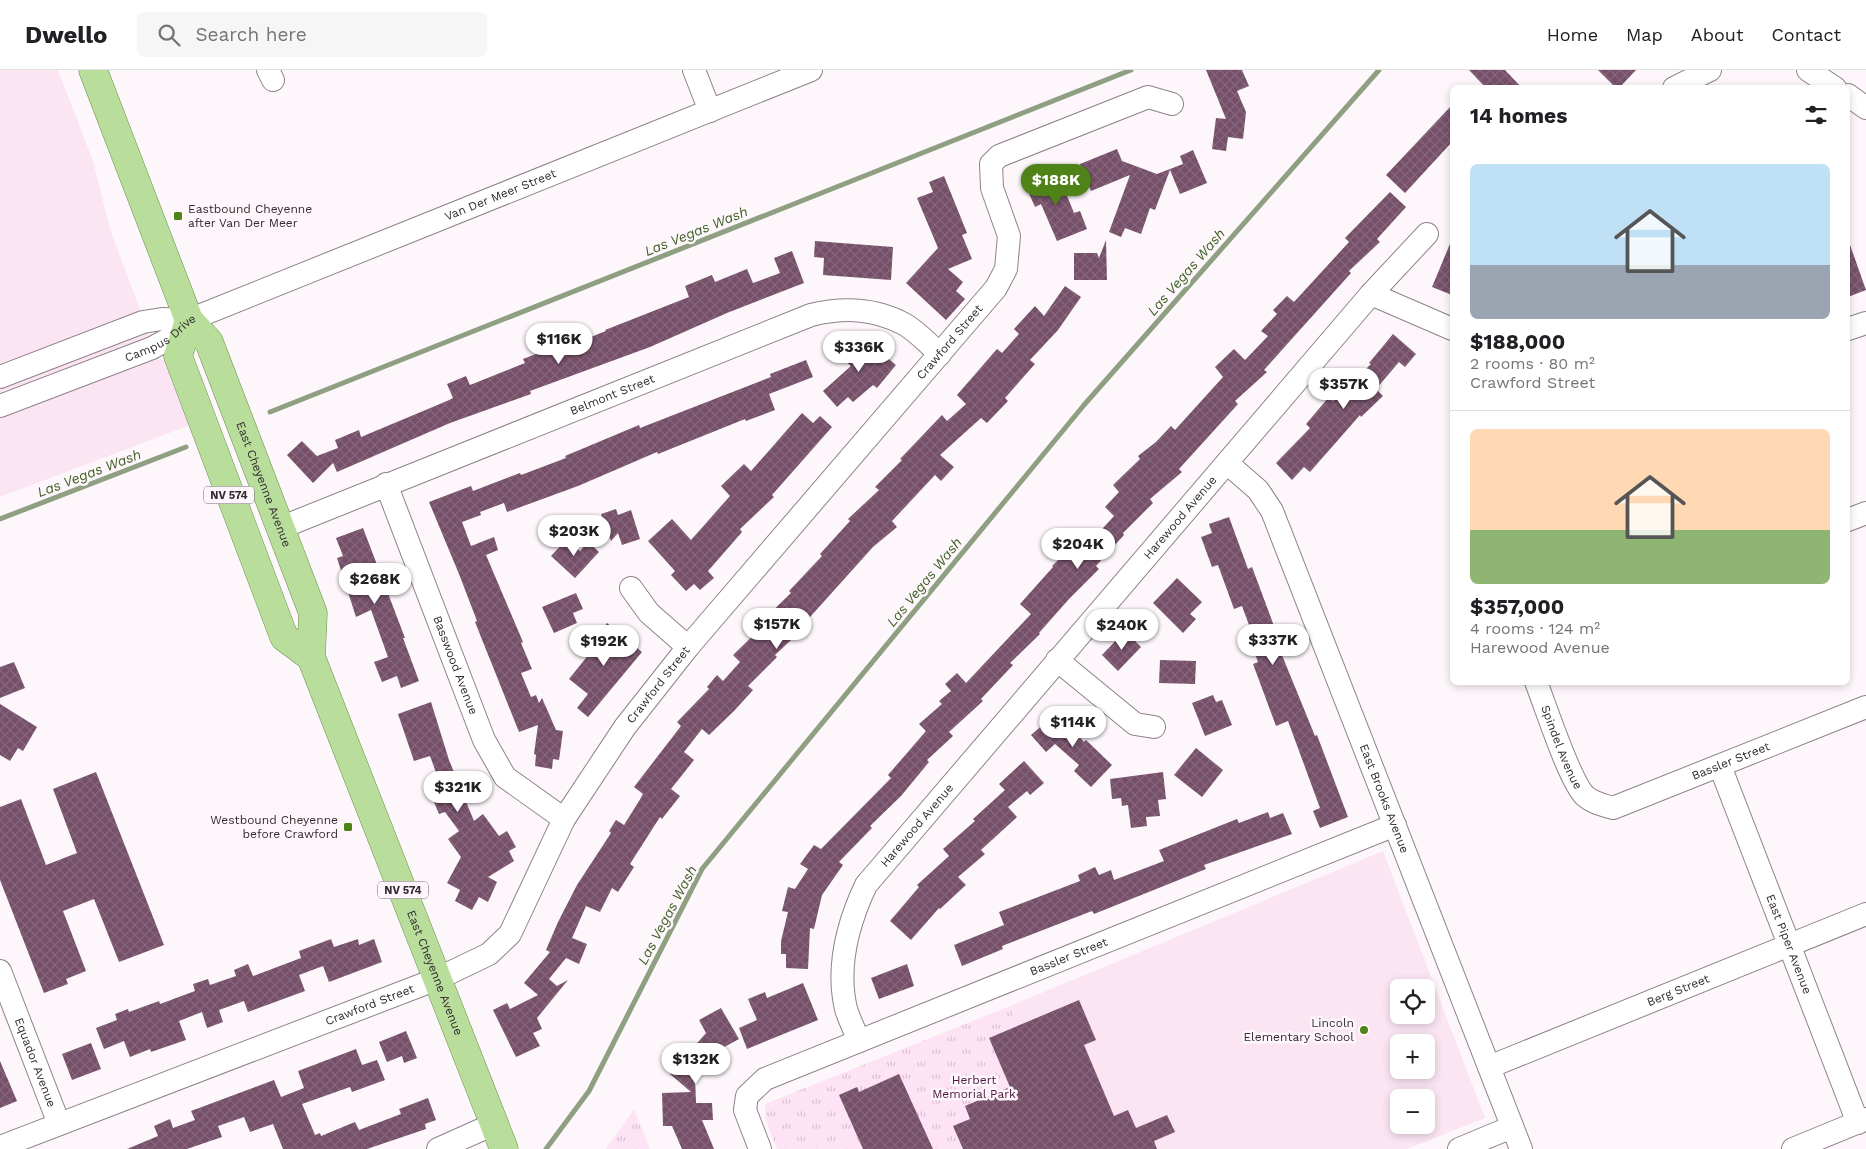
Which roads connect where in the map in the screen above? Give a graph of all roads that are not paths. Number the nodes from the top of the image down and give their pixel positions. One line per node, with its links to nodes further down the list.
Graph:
1 (93, 70): 14 (main road, East Cheyenne Avenue / NV 574)
2 (694, 70): 11 (street)
3 (811, 70): 11 (street, Van Der Meer Street)
4 (1710, 70): 6 (street)
5 (1808, 70): 7 (street)
6 (1680, 85)
7 (1830, 85)
8 (1850, 97): 10 (street)
9 (1172, 104): 18 (street, Crawford Street)
10 (1866, 108)
11 (710, 110): 14 (street, Van Der Meer Street)
12 (1427, 234): 13 (street, Harewood Avenue)
13 (1371, 294): 16 (street); 21 (street, Harewood Avenue)
14 (189, 320): 19 (street, Campus Drive); 20 (street, Campus Drive); 25 (main road, East Cheyenne Avenue / NV 574); 28 (main road, NV 574)
15 (1866, 323): 17 (street)
16 (1450, 328)
17 (1850, 328)
18 (940, 354): 22 (street, Belmont Street); 27 (street, Crawford Street)
19 (0, 378): 20 (street)
20 (5, 404)
21 (1226, 463): 29 (street, Harewood Avenue); 36 (street, East Brooks Avenue)
22 (386, 484): 25 (street, Belmont Street); 35 (street, Basswood Avenue)
23 (1866, 513): 24 (street)
24 (1850, 519)
25 (280, 528): 28 (main road, East Cheyenne Avenue / NV 574)
26 (631, 588): 27 (street)
27 (688, 647): 35 (street, Crawford Street)
28 (310, 657): 40 (main road, East Cheyenne Avenue / NV 574)
29 (1057, 660): 32 (street); 41 (street, Harewood Avenue)
30 (1537, 685): 34 (street, Spindel Avenue)
31 (1866, 707): 33 (street, Bassler Street)
32 (1154, 727)
33 (1720, 766): 34 (street, Bassler Street); 38 (street, East Piper Avenue)
34 (1597, 804)
35 (564, 819): 40 (street, Crawford Street)
36 (1395, 825): 41 (street, Bassler Street); 42 (street, East Brooks Avenue)
37 (1866, 914): 38 (street, Berg Street)
38 (1789, 945): 42 (street, Berg Street); 43 (street, East Piper Avenue)
39 (0, 971): 44 (street, Equador Avenue)
40 (438, 979): 44 (street, Crawford Street); 45 (main road, East Cheyenne Avenue / NV 574)
41 (859, 1041): 50 (street, Bassler Street)
42 (1489, 1067): 46 (street, East Brooks Avenue)
43 (1862, 1121): 53 (street)
44 (59, 1124): 47 (street, Crawford Street)
45 (494, 1124): 48 (street); 49 (main road, East Cheyenne Avenue / NV 574)
46 (1512, 1127): 51 (street); 52 (street, East Brooks Avenue)
47 (0, 1147)
48 (438, 1149)
49 (504, 1149)
50 (760, 1149)
51 (1459, 1149)
52 (1521, 1149)
53 (1793, 1149)

